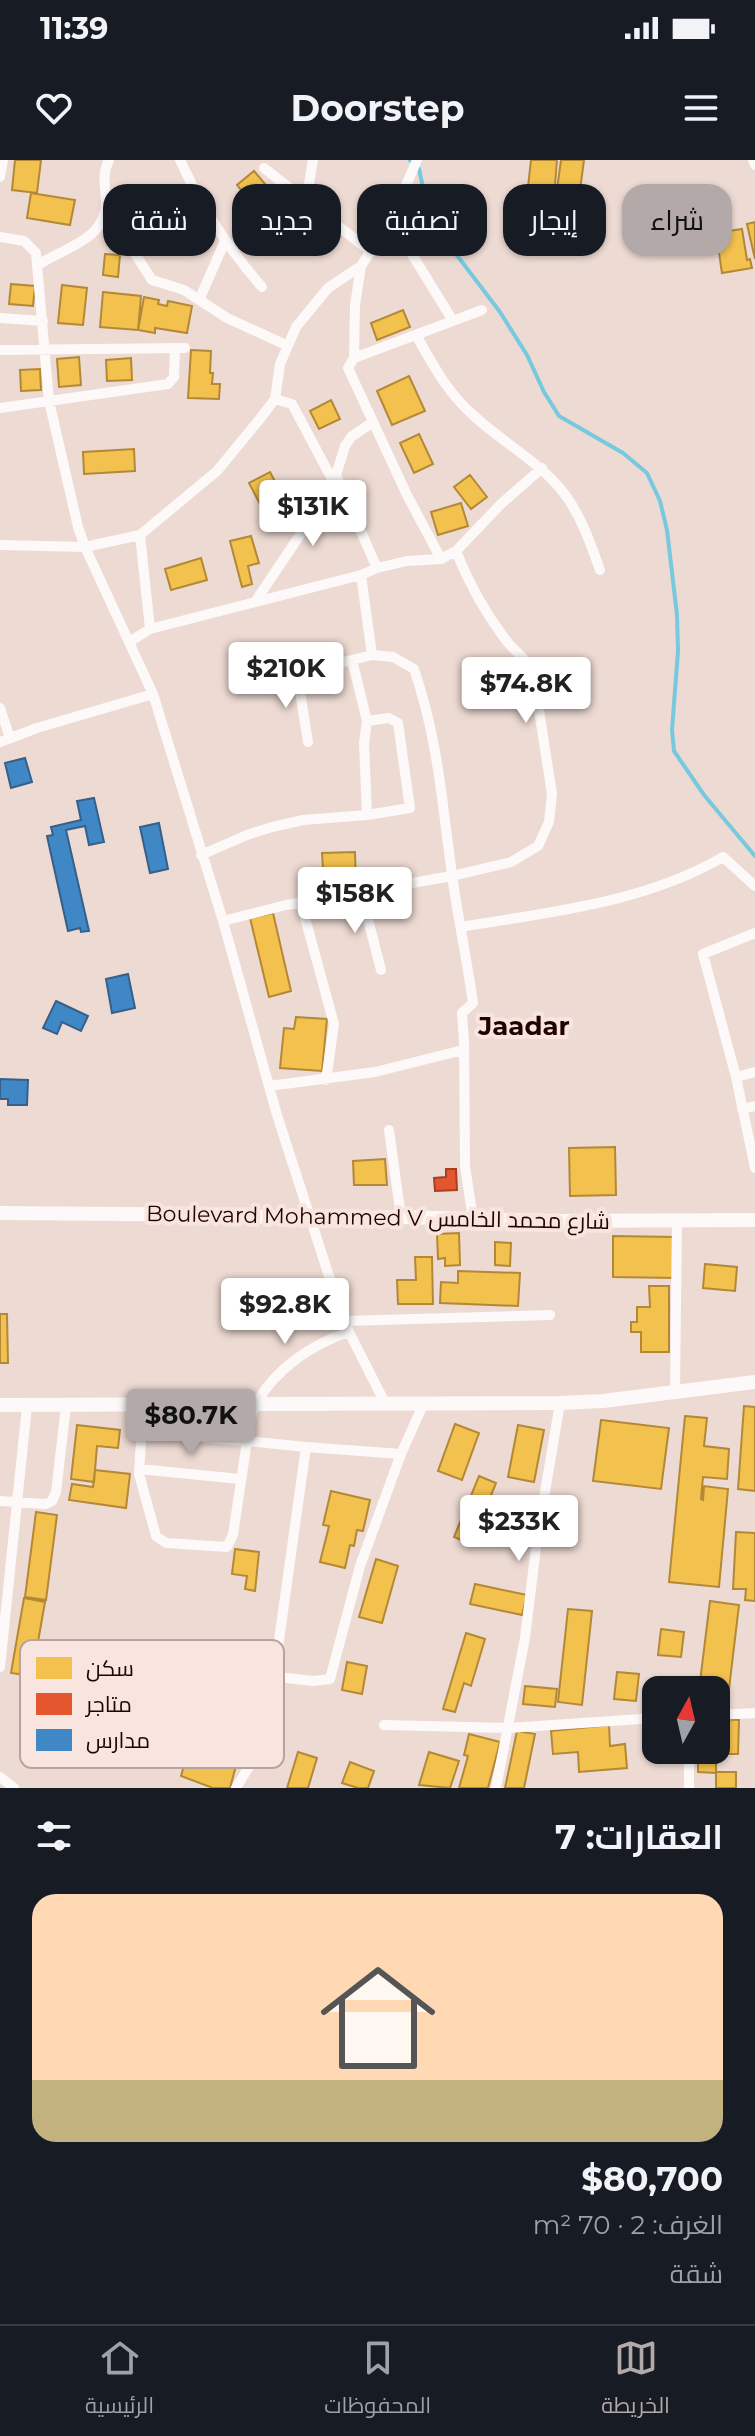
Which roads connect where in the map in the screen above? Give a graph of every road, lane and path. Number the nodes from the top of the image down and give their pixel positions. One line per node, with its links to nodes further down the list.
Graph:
1 (3, 160): 7 (street)
2 (109, 160): 8 (street)
3 (180, 160): 15 (street)
4 (313, 160): 10 (street)
5 (417, 160): 11 (street)
6 (264, 168): 9 (street)
7 (0, 177)
8 (105, 184)
9 (284, 184)
10 (309, 184)
11 (405, 184)
12 (103, 219): 20 (street)
13 (341, 228): 16 (street)
14 (0, 237): 20 (street)
15 (225, 241): 22 (street); 23 (street)
16 (357, 241)
17 (136, 256): 23 (street)
18 (367, 256): 21 (street)
19 (413, 256): 27 (street)
20 (38, 265): 26 (street)
21 (361, 266): 29 (street); 32 (street)
22 (262, 287)
23 (200, 298): 29 (street)
24 (482, 310): 27 (street)
25 (0, 318): 26 (street)
26 (43, 321): 30 (street)
27 (453, 321): 28 (street)
28 (416, 335): 32 (street); 37 (street)
29 (286, 345): 33 (street)
30 (44, 348): 31 (street); 34 (street); 34 (street)
31 (0, 350)
32 (354, 358): 36 (street)
33 (275, 399): 38 (street); 39 (street)
34 (49, 401): 35 (street); 41 (street)
35 (0, 408)
36 (373, 422): 38 (street); 43 (street)
37 (542, 468): 42 (street); 45 (street)
38 (334, 478): 44 (street); 47 (street)
39 (140, 535): 41 (street); 48 (street)
40 (0, 545): 41 (street)
41 (85, 547): 49 (street)
42 (456, 551): 43 (street); 61 (street)
43 (441, 559): 44 (street)
44 (377, 568): 46 (street)
45 (600, 570)
46 (361, 575): 47 (street); 50 (street)
47 (257, 599): 48 (street)
48 (150, 629): 49 (street)
49 (129, 642): 54 (street)
50 (372, 655): 51 (street); 61 (street)
51 (352, 660): 52 (street); 56 (street)
52 (297, 673): 53 (street); 58 (street)
53 (275, 679)
54 (153, 694): 57 (street); 60 (street)
55 (0, 708): 57 (street)
56 (367, 721): 59 (street); 59 (street)
57 (5, 740)
58 (308, 742)
59 (367, 815): 60 (street)
60 (201, 855): 65 (street)
61 (452, 876): 63 (street); 66 (street)
62 (755, 886): 66 (street)
63 (361, 892): 64 (street); 68 (street)
64 (301, 903): 65 (street); 72 (street)
65 (223, 921): 73 (street)
66 (461, 927): 69 (street)
67 (755, 933): 71 (street)
68 (381, 970)
69 (463, 1050): 72 (street); 80 (street)
70 (755, 1072): 71 (street)
71 (736, 1077): 75 (street)
72 (326, 1080): 73 (street)
73 (269, 1086): 82 (street)
74 (755, 1106): 75 (street)
75 (742, 1109): 77 (street)
76 (389, 1130): 79 (street)
77 (755, 1168)
78 (0, 1213): 82 (street, Boulevard Mohammed V شارع محمد الخامس)
79 (401, 1217): 80 (street, Boulevard Mohammed V شارع محمد الخامس); 82 (street, Boulevard Mohammed V شارع محمد الخامس)
80 (473, 1219): 81 (street, Boulevard Mohammed V شارع محمد الخامس)
81 (677, 1219): 83 (street, Boulevard Mohammed V شارع محمد الخامس); 88 (street)
82 (311, 1220): 85 (street)
83 (755, 1220)
84 (550, 1315): 85 (street)
85 (345, 1321): 86 (street)
86 (349, 1332): 89 (street); 96 (street)
87 (755, 1382): 88 (street)
88 (675, 1391): 90 (street)
89 (385, 1403): 92 (street); 96 (street)
90 (560, 1403): 92 (street); 113 (street)
91 (0, 1405): 93 (street)
92 (423, 1405): 100 (street)
93 (27, 1406): 94 (street); 104 (street)
94 (66, 1406): 95 (street); 104 (street)
95 (143, 1406): 96 (street); 97 (street)
96 (254, 1406): 98 (street)
97 (142, 1433): 98 (street); 101 (street)
98 (247, 1441): 99 (street); 102 (street)
99 (306, 1447): 100 (street); 105 (street)
100 (401, 1454): 108 (street)
101 (139, 1469): 102 (street); 102 (street)
102 (240, 1479)
103 (0, 1501): 104 (street)
104 (17, 1502): 106 (street)
105 (279, 1640)
106 (1, 1651): 107 (street)
107 (0, 1667)
108 (284, 1678)
109 (755, 1713): 110 (street)
110 (730, 1714)
111 (642, 1719): 113 (street)
112 (384, 1725): 113 (street)
113 (508, 1728): 117 (street)
114 (689, 1764): 118 (street)
115 (248, 1768): 116 (street)
116 (236, 1788)
117 (496, 1788)
118 (689, 1788)

